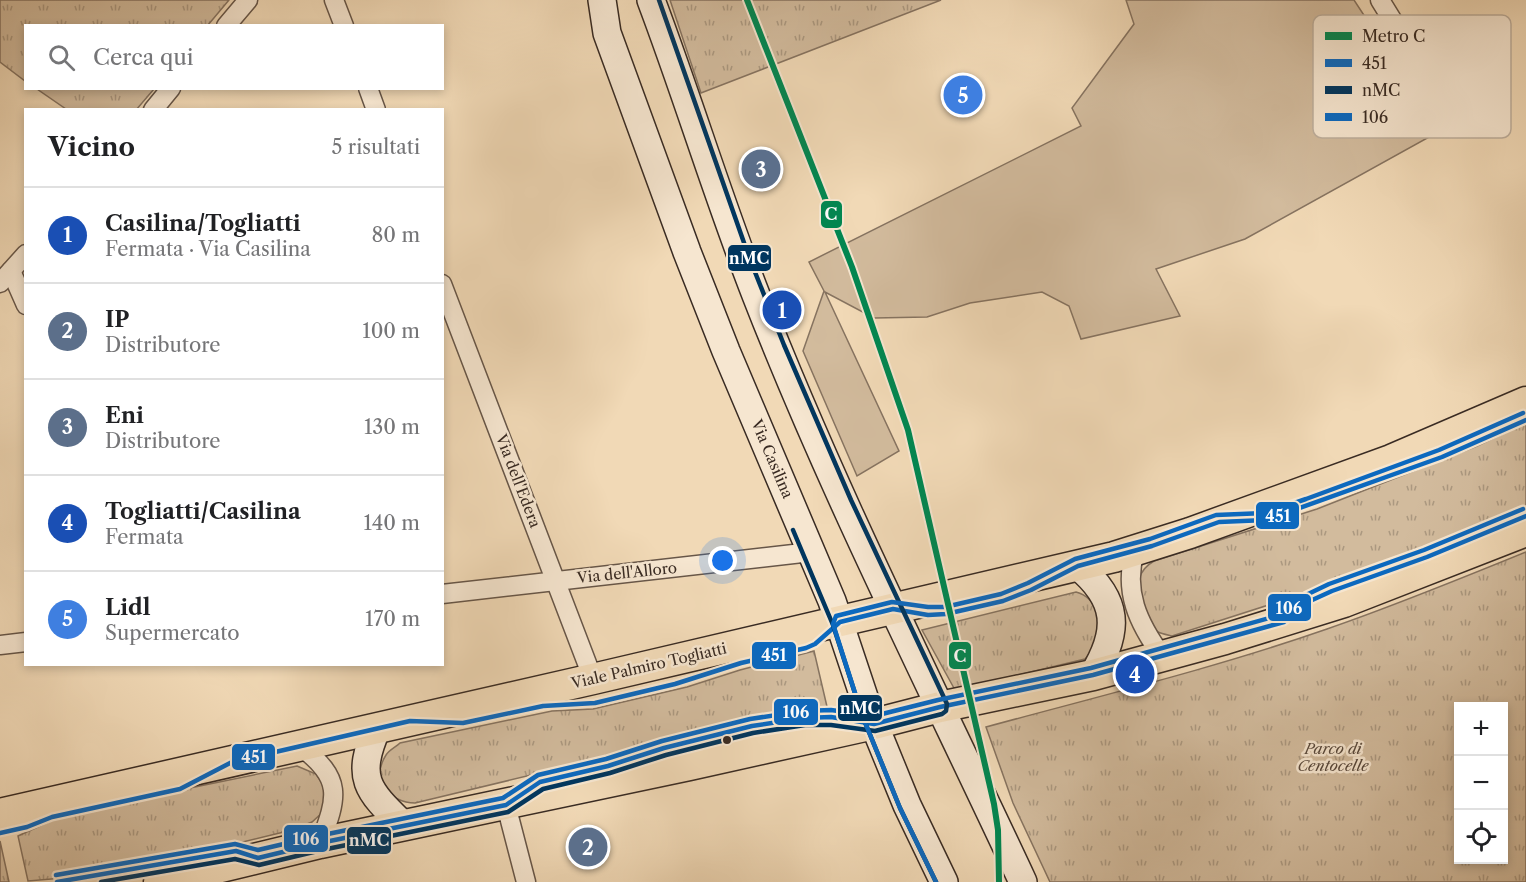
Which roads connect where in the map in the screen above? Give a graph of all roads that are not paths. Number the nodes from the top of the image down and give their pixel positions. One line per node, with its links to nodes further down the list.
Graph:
1 (248, 0): 8 (street)
2 (334, 0): 9 (street)
3 (595, 0): 10 (street, Via Casilina)
4 (602, 0): 10 (main road, Via Casilina)
5 (651, 0): 26 (main road)
6 (1380, 0): 7 (street)
7 (1389, 15)
8 (228, 24)
9 (343, 24)
10 (607, 33): 22 (main road, Via Casilina)
11 (169, 90): 13 (street)
12 (369, 90): 14 (street)
13 (155, 108)
14 (375, 108)
15 (24, 256): 16 (street)
16 (5, 277): 18 (street)
17 (444, 289): 24 (street, Via dell'Edera)
18 (24, 302)
19 (1526, 402): 21 (main road, Viale Palmiro Togliatti)
20 (1526, 531): 30 (main road)
21 (1135, 551): 23 (main road, Viale Palmiro Togliatti); 30 (street)
22 (811, 552): 24 (street, Via dell'Alloro); 27 (main road, Via Casilina)
23 (1078, 566): 26 (main road, Viale Palmiro Togliatti); 31 (main road)
24 (556, 580): 25 (street, Via dell'Alloro); 32 (street, Via dell'Edera)
25 (444, 594)
26 (893, 609): 27 (main road, Viale Palmiro Togliatti); 33 (main road)
27 (840, 622): 32 (main road, Viale Palmiro Togliatti); 34 (main road, Via Casilina)
28 (24, 642): 29 (street)
29 (0, 645)
30 (1162, 656): 31 (main road)
31 (1093, 675): 33 (main road)
32 (593, 679): 35 (main road, Viale Palmiro Togliatti)
33 (940, 707): 34 (main road); 44 (main road)
34 (874, 724): 37 (main road); 43 (main road, Via Casilina)
35 (377, 728): 36 (main road, Viale Palmiro Togliatti); 39 (main road)
36 (300, 746): 38 (main road, Viale Palmiro Togliatti); 40 (street)
37 (506, 805): 39 (main road); 42 (street)
38 (0, 814)
39 (404, 826): 40 (main road)
40 (320, 843): 41 (main road)
41 (159, 882)
42 (526, 882)
43 (944, 882)
44 (1023, 882)

